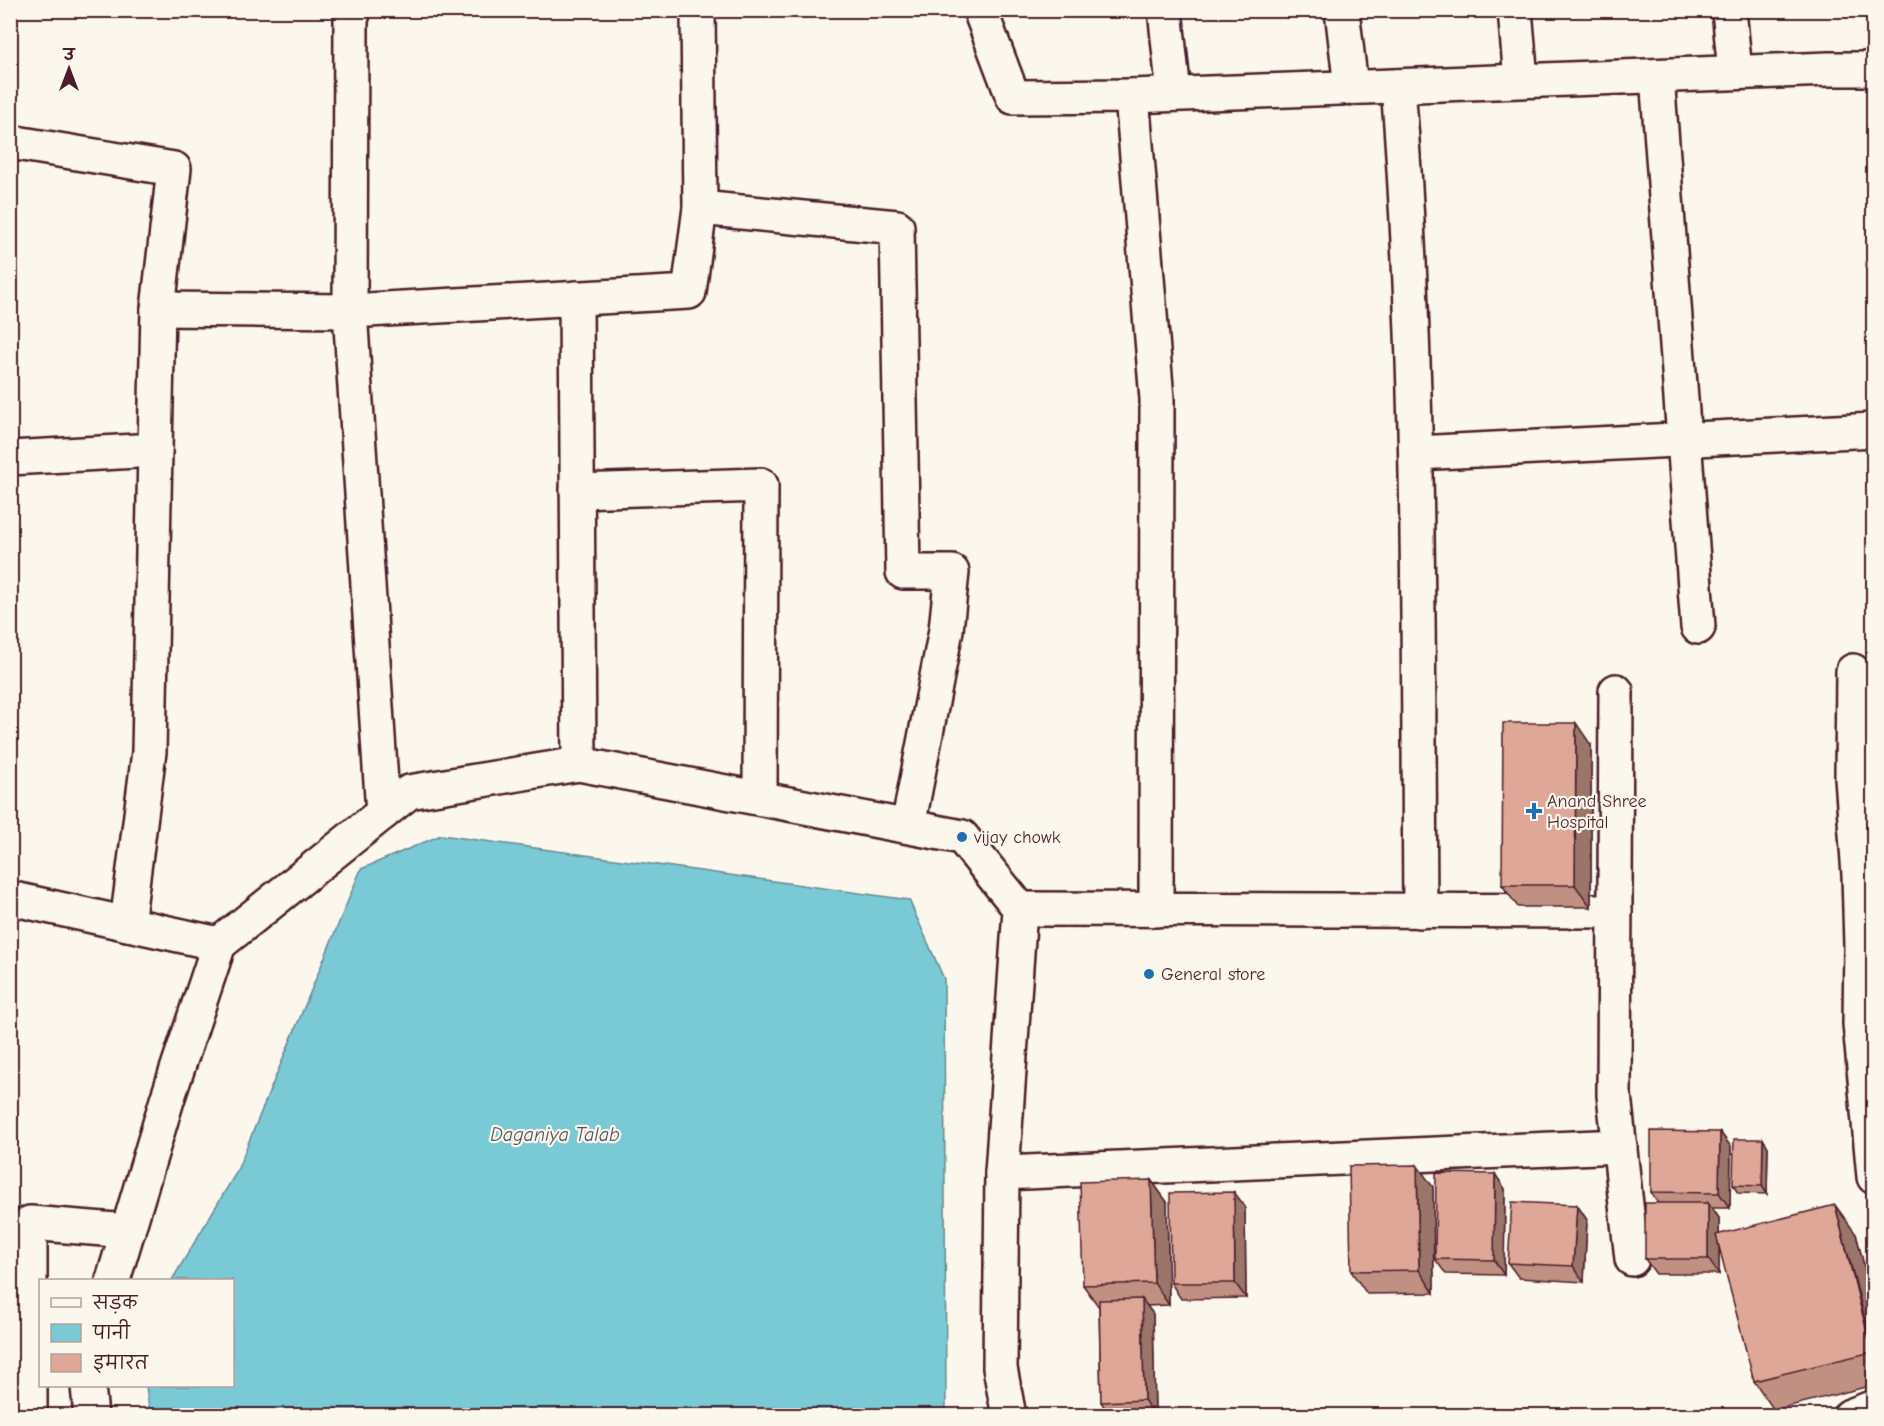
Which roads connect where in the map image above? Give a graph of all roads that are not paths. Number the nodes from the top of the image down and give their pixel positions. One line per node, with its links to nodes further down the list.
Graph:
1 (354, 10): 20 (street)
2 (698, 10): 17 (street)
3 (1165, 10): 14 (street)
4 (1342, 10): 13 (street)
5 (1515, 10): 11 (street)
6 (1729, 10): 9 (street)
7 (981, 11): 15 (street)
8 (1874, 69): 9 (street)
9 (1734, 72): 10 (street)
10 (1657, 76): 11 (street); 22 (street)
11 (1521, 80): 12 (street)
12 (1398, 86): 13 (street); 24 (street)
13 (1351, 87): 14 (street)
14 (1174, 94): 15 (street)
15 (1132, 96): 36 (street)
16 (10, 142): 19 (street)
17 (700, 208): 18 (street); 33 (street)
18 (576, 298): 20 (street); 26 (street)
19 (158, 309): 20 (street); 23 (street)
20 (350, 311): 32 (street)
21 (1874, 430): 22 (street)
22 (1684, 439): 24 (street); 27 (street)
23 (155, 450): 25 (street); 39 (street)
24 (1416, 453): 38 (street)
25 (10, 458)
26 (577, 491): 30 (street); 31 (street)
27 (1698, 627)
28 (1853, 671): 43 (street)
29 (1616, 691): 37 (street)
30 (579, 764): 31 (street); 32 (street)
31 (759, 798): 33 (street)
32 (383, 813): 40 (street)
33 (908, 826): 35 (street)
34 (10, 898): 39 (street)
35 (1020, 909): 36 (street); 42 (street)
36 (1156, 910): 38 (street)
37 (1615, 910): 38 (street); 41 (street)
38 (1420, 911)
39 (127, 924): 40 (street)
40 (219, 944): 45 (street)
41 (1620, 1146): 42 (street); 46 (street)
42 (1002, 1173): 52 (street)
43 (1874, 1177)
44 (20, 1223): 45 (street); 50 (street)
45 (128, 1231): 47 (street)
46 (1632, 1259)
47 (115, 1279)
48 (88, 1387): 51 (street)
49 (1874, 1407): 53 (street)
50 (30, 1416)
51 (91, 1416)
52 (1009, 1416)
53 (1850, 1416)

